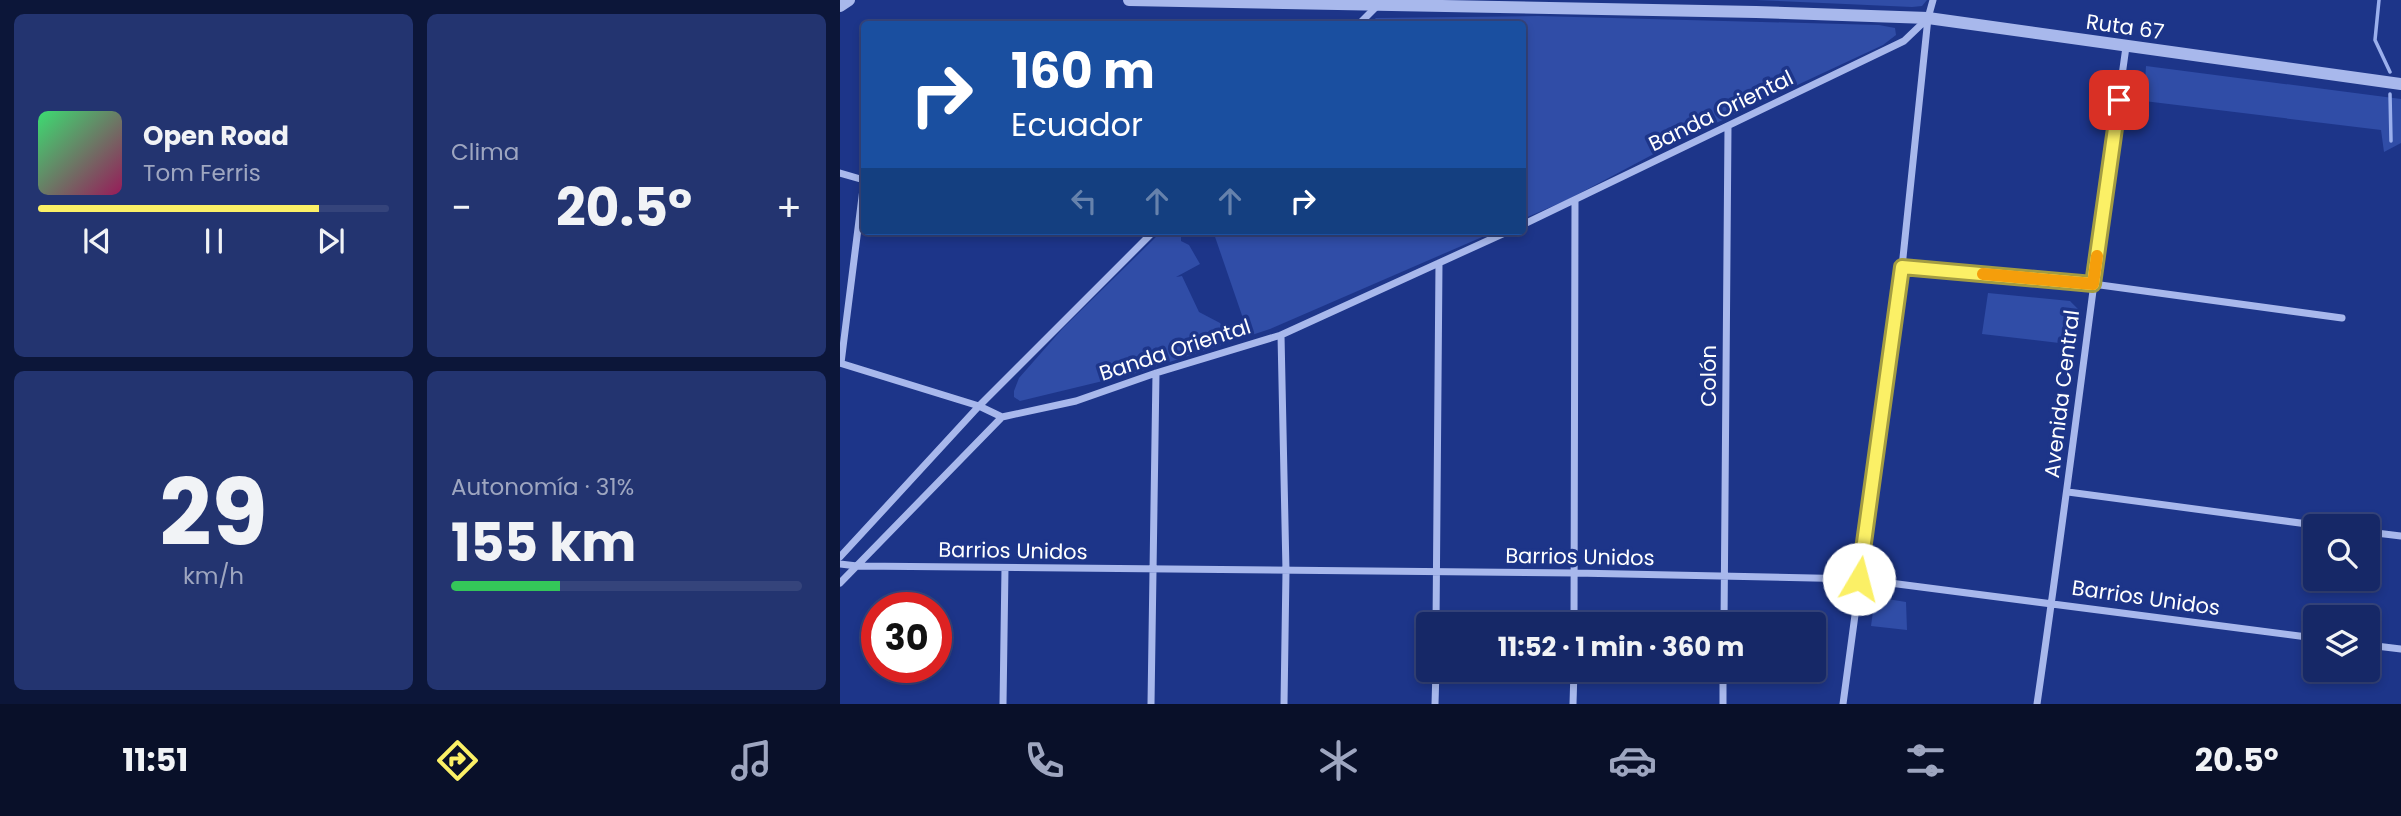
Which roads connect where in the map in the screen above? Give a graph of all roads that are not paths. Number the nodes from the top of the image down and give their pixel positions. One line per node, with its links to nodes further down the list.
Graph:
1 (849, 0): 6 (street)
2 (1129, 0): 4 (street, Ruta 67)
3 (1933, 0): 7 (street)
4 (1221, 1): 5 (street, Ruta 67)
5 (1378, 5): 7 (street, Ruta 67); 8 (street)
6 (840, 6)
7 (1928, 18): 9 (street, Ruta 67); 11 (street, Banda Oriental); 20 (street)
8 (1362, 21)
9 (2126, 47): 10 (street, Ruta 67); 21 (street, Avenida Central)
10 (2401, 84)
11 (1728, 127): 14 (street, Banda Oriental); 40 (street, Colón)
12 (840, 173): 13 (street)
13 (861, 179)
14 (1575, 201): 16 (street, Banda Oriental); 39 (street)
15 (861, 204): 24 (street)
16 (1526, 223)
17 (1150, 235): 26 (street)
18 (1500, 235): 19 (street, Banda Oriental)
19 (1439, 263): 23 (street, Banda Oriental); 38 (street)
20 (1902, 267): 21 (street); 41 (street)
21 (2093, 284): 22 (street); 28 (street, Avenida Central)
22 (2342, 318)
23 (1281, 335): 25 (street, Banda Oriental); 37 (street)
24 (841, 363): 26 (street)
25 (1156, 373): 27 (street, Banda Oriental); 36 (street)
26 (979, 406): 27 (street); 32 (street)
27 (1002, 416): 34 (street)
28 (2068, 492): 29 (street); 43 (street, Avenida Central)
29 (2303, 523)
30 (2380, 533): 31 (street)
31 (2401, 536)
32 (840, 557)
33 (840, 564): 34 (street, Barrios Unidos)
34 (857, 566): 35 (street, Barrios Unidos); 42 (street)
35 (1004, 568): 36 (street, Barrios Unidos); 53 (street)
36 (1154, 570): 37 (street, Barrios Unidos); 54 (street)
37 (1286, 571): 38 (street, Barrios Unidos); 55 (street)
38 (1437, 573): 39 (street, Barrios Unidos); 44 (street)
39 (1575, 573): 40 (street, Barrios Unidos); 45 (street)
40 (1725, 577): 41 (street, Barrios Unidos); 46 (street, Colón)
41 (1859, 579): 43 (street, Barrios Unidos); 59 (street)
42 (840, 583)
43 (2052, 603): 47 (street, Barrios Unidos); 60 (street, Avenida Central)
44 (1436, 612)
45 (1574, 612)
46 (1724, 612)
47 (2303, 636)
48 (2380, 646): 49 (street)
49 (2401, 649)
50 (1436, 682): 56 (street)
51 (1574, 682): 57 (street)
52 (1723, 682): 58 (street)
53 (1003, 704)
54 (1152, 704)
55 (1284, 704)
56 (1435, 704)
57 (1573, 704)
58 (1723, 704)
59 (1843, 704)
60 (2037, 704)

